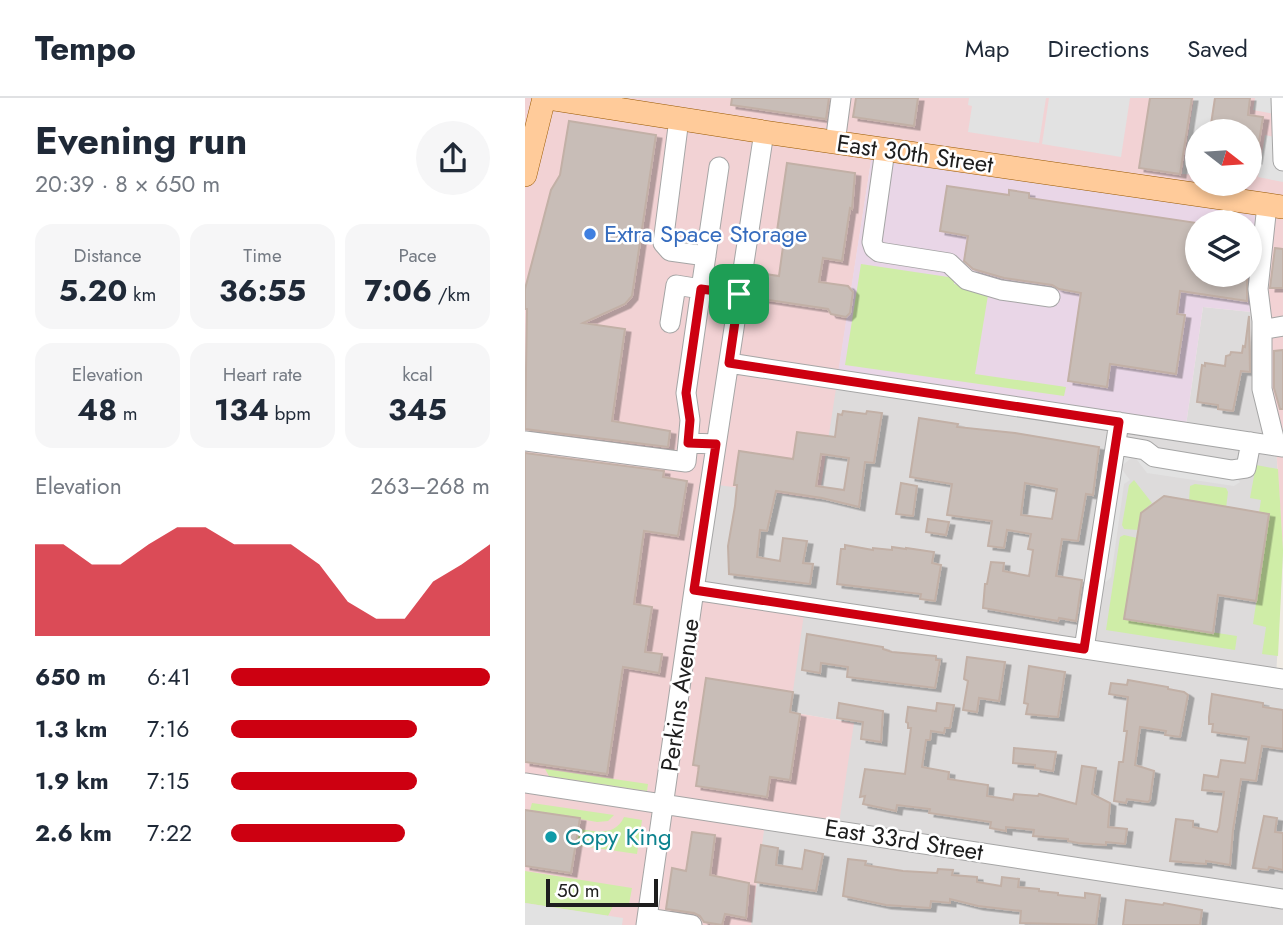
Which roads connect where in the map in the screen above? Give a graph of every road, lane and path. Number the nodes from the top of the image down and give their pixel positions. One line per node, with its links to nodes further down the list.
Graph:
1 (546, 98): 4 (main road, East 30th Street); 10 (main road)
2 (841, 98): 6 (street)
3 (1281, 98): 8 (street)
4 (679, 119): 5 (main road, East 30th Street); 12 (street)
5 (764, 132): 6 (main road, East 30th Street); 14 (street, Perkins Avenue)
6 (835, 143): 7 (main road, East 30th Street)
7 (885, 150): 11 (main road, East 30th Street); 15 (street)
8 (1283, 161)
9 (719, 167): 12 (street)
10 (525, 175)
11 (1275, 206): 24 (street)
12 (706, 256): 13 (street)
13 (701, 289): 14 (street); 16 (street); 21 (street)
14 (739, 294): 17 (street, Perkins Avenue)
15 (1050, 297)
16 (670, 323)
17 (729, 363): 18 (street); 22 (street, Perkins Avenue)
18 (1119, 422): 20 (street); 23 (street)
19 (525, 441): 21 (street)
20 (1251, 442): 23 (street); 24 (street)
21 (688, 443): 22 (street)
22 (716, 444): 25 (street, Perkins Avenue)
23 (1116, 445): 26 (street)
24 (1280, 447)
25 (694, 590): 26 (street); 29 (street, Perkins Avenue)
26 (1084, 649): 27 (street)
27 (1283, 679)
28 (525, 783): 29 (street, East 33rd Street)
29 (664, 803): 30 (street, East 33rd Street); 31 (street, Perkins Avenue)
30 (1283, 899)
31 (647, 922): 32 (street)
32 (692, 925)

